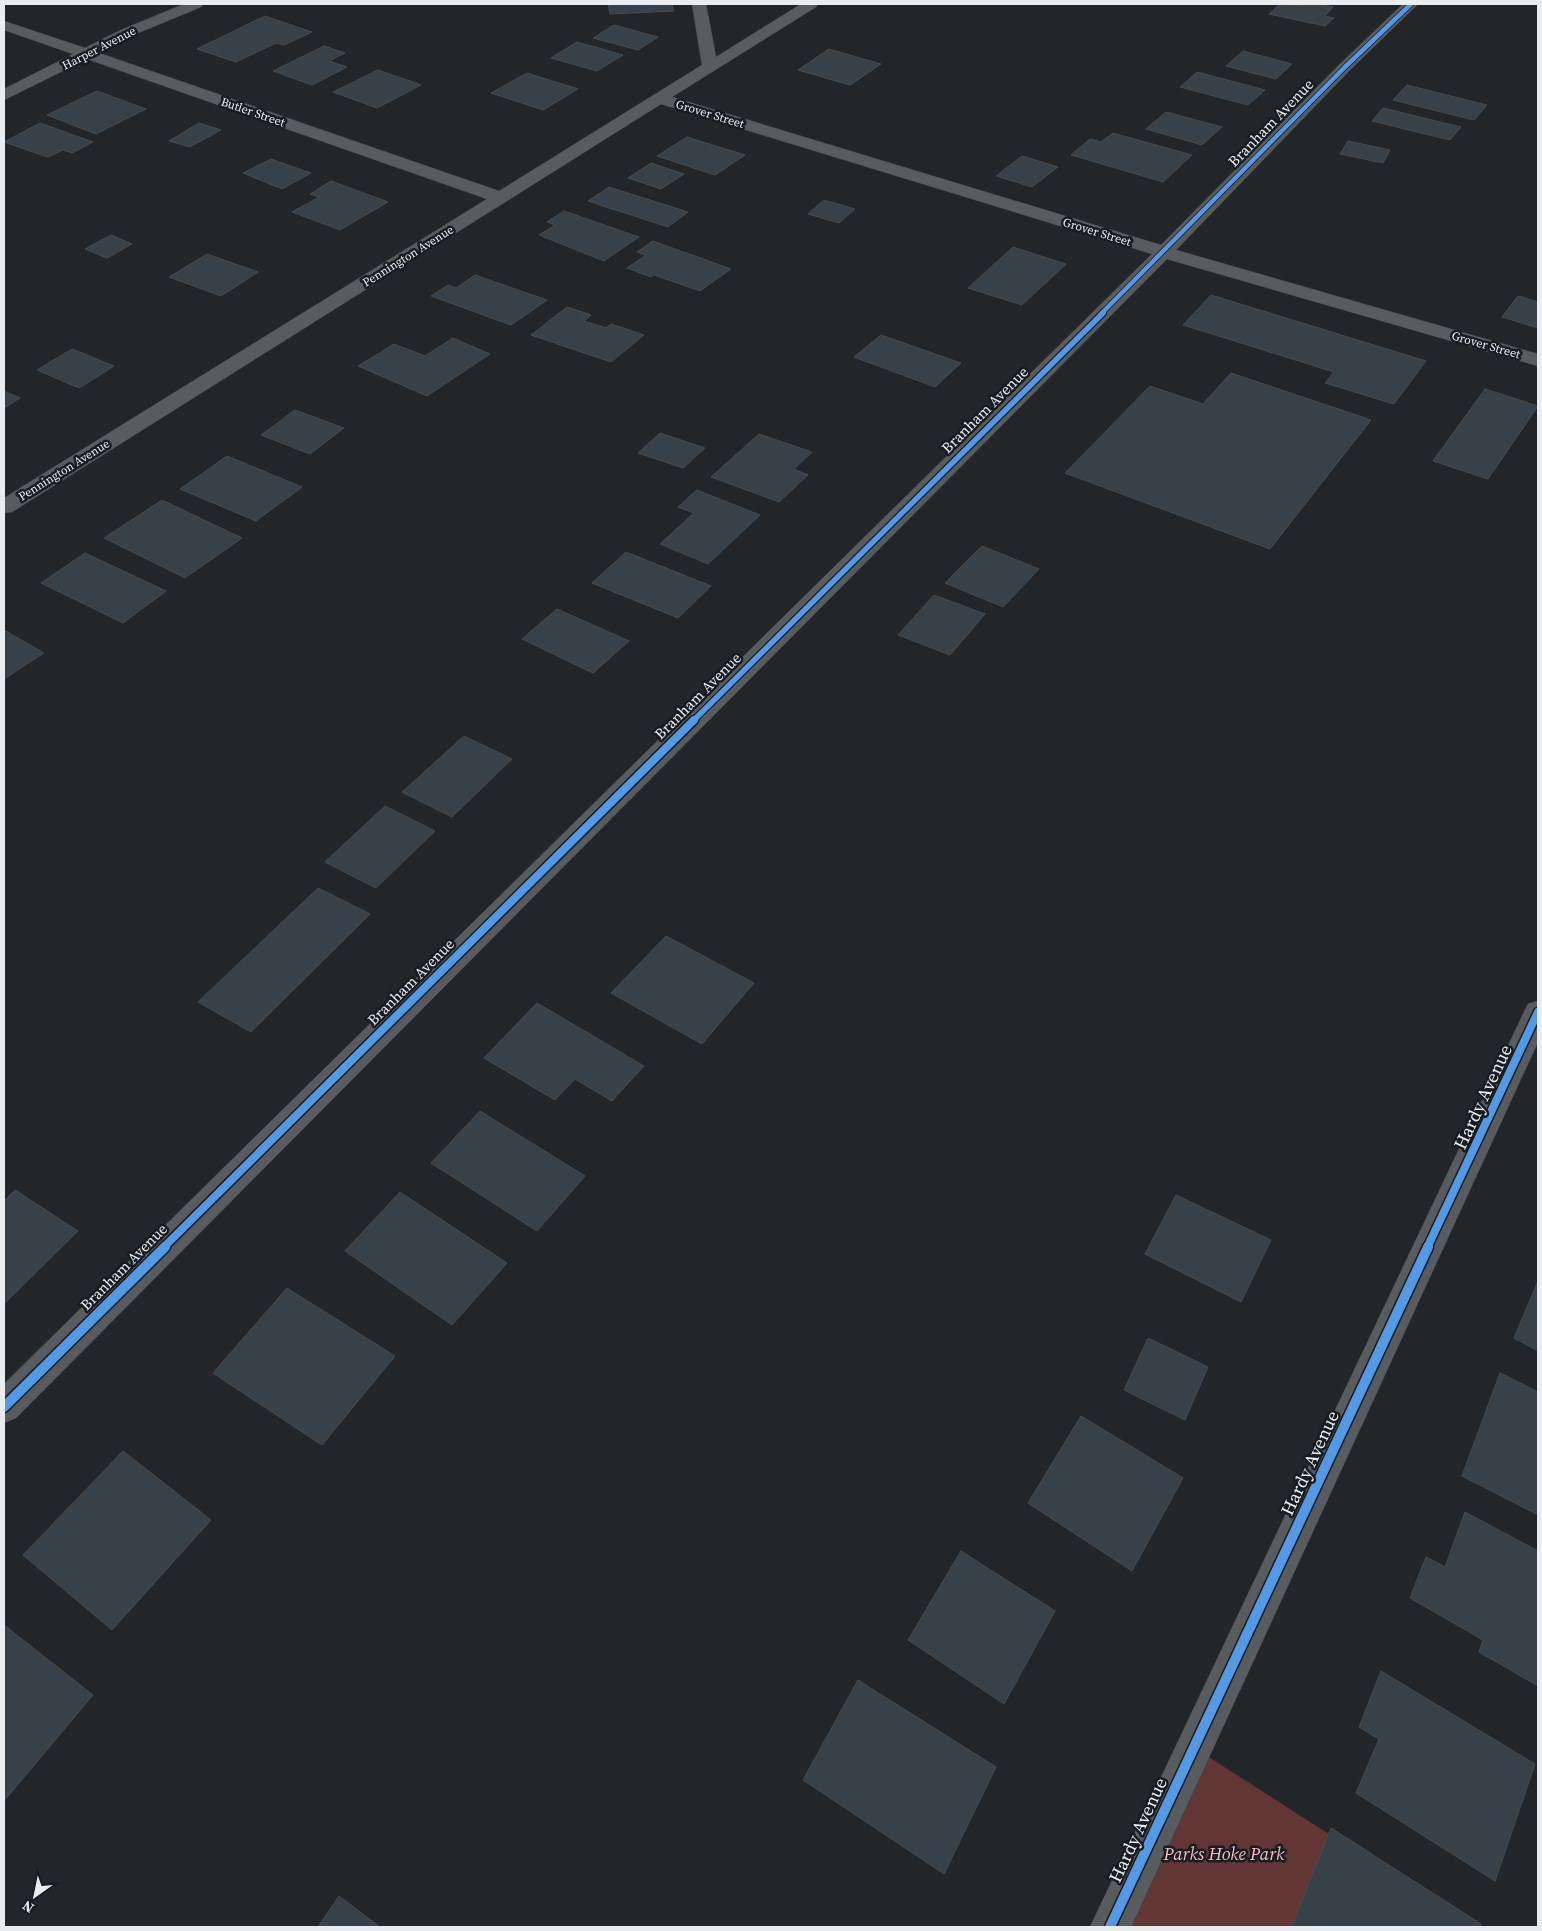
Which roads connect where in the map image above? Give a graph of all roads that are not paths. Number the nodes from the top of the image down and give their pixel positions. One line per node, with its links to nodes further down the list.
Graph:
1 (196, 4): 6 (street, Harper Avenue)
2 (699, 4): 7 (street)
3 (811, 4): 7 (street, Pennington Avenue)
4 (1411, 4): 11 (street, Branham Avenue)
5 (4, 25): 6 (street, Butler Street)
6 (84, 54): 8 (street, Harper Avenue); 10 (street, Butler Street)
7 (710, 66): 9 (street, Pennington Avenue)
8 (4, 95)
9 (658, 98): 10 (street, Pennington Avenue); 11 (street, Grover Street)
10 (502, 198): 13 (street, Pennington Avenue)
11 (1164, 252): 12 (street, Grover Street); 15 (street, Branham Avenue)
12 (1538, 360)
13 (4, 507)
14 (1538, 1012): 16 (street, Hardy Avenue)
15 (4, 1406)
16 (1110, 1927)

